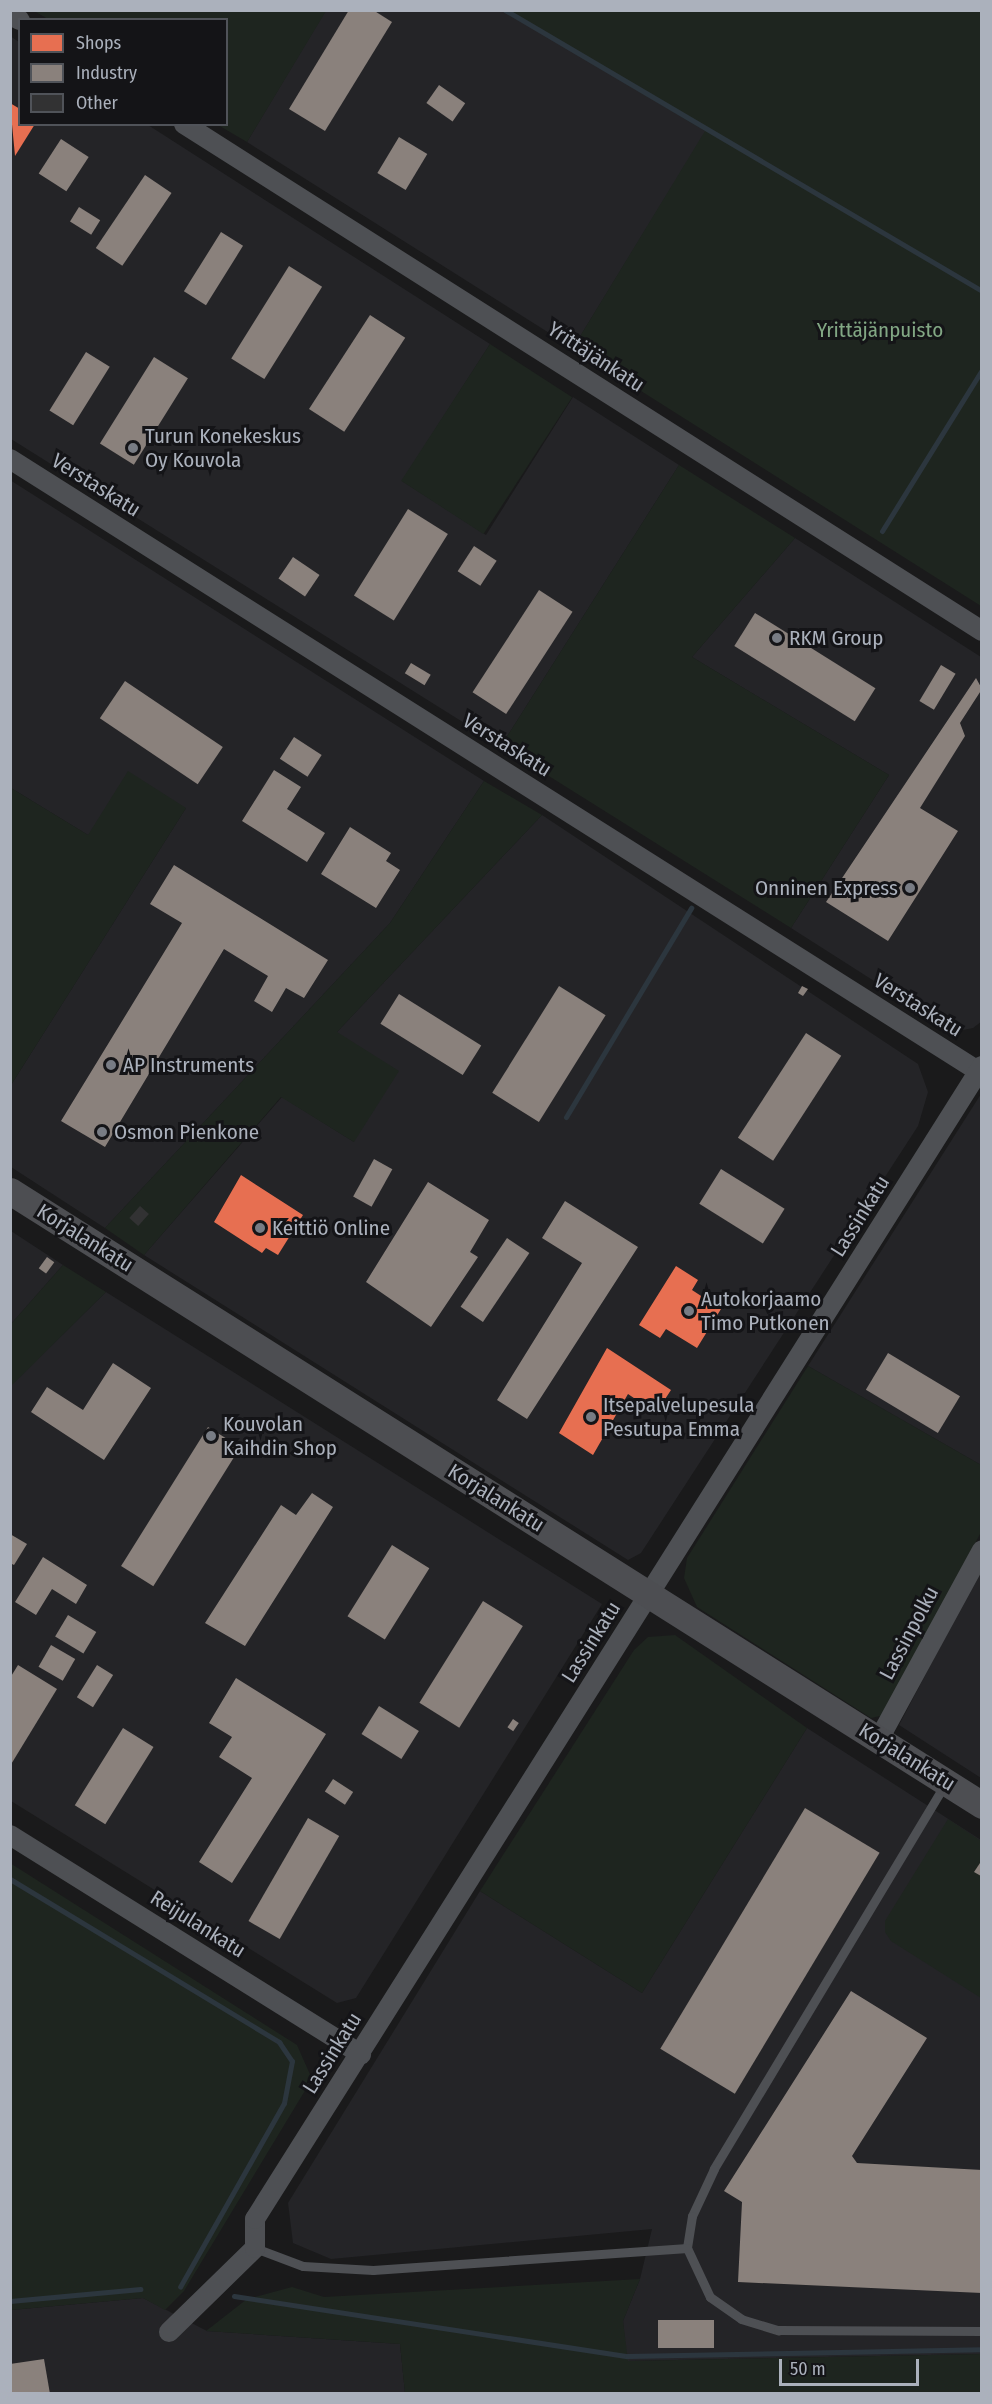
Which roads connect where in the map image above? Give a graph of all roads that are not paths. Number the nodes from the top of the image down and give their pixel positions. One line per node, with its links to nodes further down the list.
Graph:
1 (186, 126): 3 (street, Yrittäjänkatu)
2 (10, 459): 4 (street, Verstaskatu)
3 (981, 631)
4 (980, 1069): 7 (street, Lassinkatu)
5 (10, 1191): 7 (street, Korjalankatu)
6 (981, 1550): 8 (street, Lassinpolku)
7 (649, 1595): 8 (street, Korjalankatu); 12 (street, Lassinkatu)
8 (879, 1740): 9 (street, Korjalankatu)
9 (946, 1782): 10 (street, Korjalankatu); 14 (lane)
10 (981, 1805)
11 (10, 1835): 12 (street, Reijulankatu)
12 (361, 2054): 13 (street, Lassinkatu)
13 (255, 2248): 14 (lane); 16 (street)
14 (687, 2248): 15 (lane)
15 (981, 2331)
16 (169, 2332)

